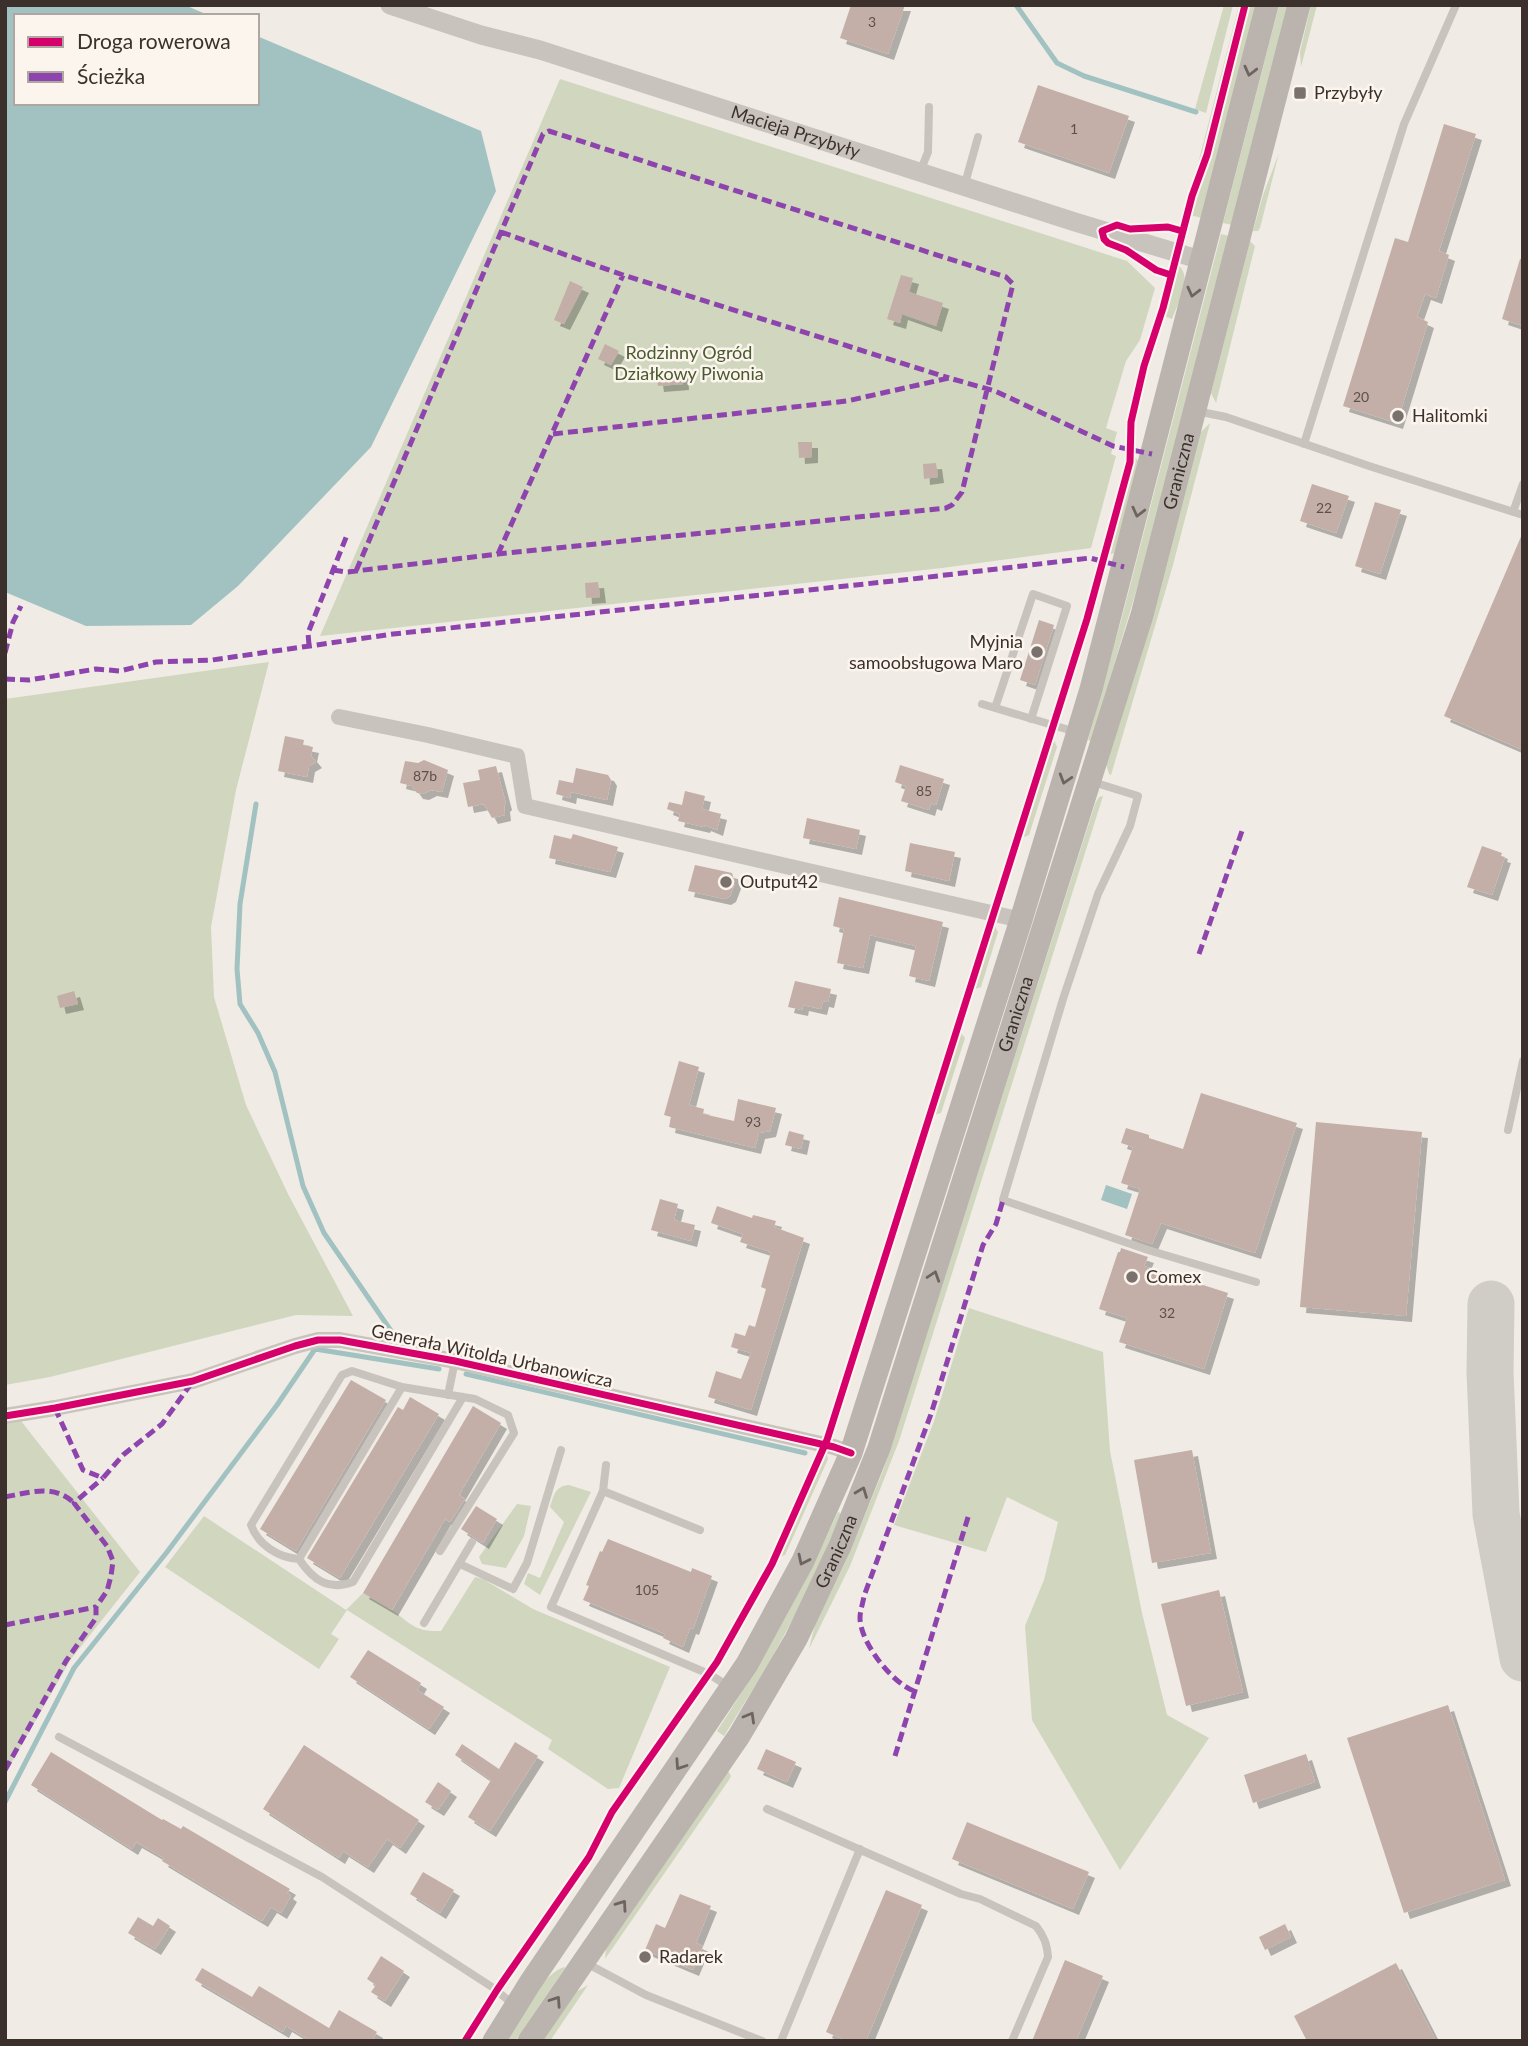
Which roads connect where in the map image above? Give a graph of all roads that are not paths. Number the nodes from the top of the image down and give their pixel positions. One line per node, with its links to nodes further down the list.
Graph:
1 (390, 5): 7 (street, Macieja Przybyły)
2 (1267, 5): 9 (main road, Graniczna, one-way to 9)
3 (1299, 5): 10 (main road, Graniczna)
4 (1456, 5): 11 (lane)
5 (929, 107): 7 (lane)
6 (978, 137): 8 (lane)
7 (920, 172): 8 (street, Macieja Przybyły)
8 (964, 187): 9 (street, Macieja Przybyły)
9 (1201, 260): 19 (main road, Graniczna, one-way to 19)
10 (1196, 411): 11 (lane); 20 (main road, Graniczna)
11 (1304, 444): 13 (lane)
12 (1523, 484): 13 (lane)
13 (1513, 512): 14 (lane)
14 (1523, 514)
15 (982, 704): 16 (lane)
16 (995, 708): 18 (lane); 18 (lane)
17 (339, 717): 21 (street)
18 (1031, 719): 19 (lane)
19 (1078, 733): 21 (main road, Graniczna, one-way to 21)
20 (1090, 781): 24 (lane); 45 (main road, Graniczna, one-way to 20)
21 (1021, 919): 31 (main road, Graniczna)
22 (1523, 1061): 23 (lane)
23 (1508, 1130)
24 (1256, 1282)
25 (456, 1361): 27 (lane); 29 (street, Generała Witolda Urbanowicza); 31 (street, Generała Witolda Urbanowicza)
26 (402, 1387): 27 (lane); 37 (lane); 37 (lane)
27 (448, 1395): 28 (lane)
28 (463, 1397): 36 (lane); 37 (lane)
29 (5, 1416)
30 (561, 1450): 38 (lane)
31 (851, 1453): 40 (main road, Graniczna, one-way to 40)
32 (606, 1465): 33 (lane)
33 (603, 1490): 34 (lane); 40 (lane)
34 (700, 1530)
35 (472, 1542): 38 (lane)
36 (440, 1551)
37 (299, 1559)
38 (460, 1564): 39 (lane)
39 (424, 1623)
40 (731, 1688): 44 (main road, Graniczna, one-way to 44)
41 (59, 1737): 46 (lane)
42 (767, 1809): 43 (lane)
43 (860, 1849): 50 (lane); 51 (lane)
44 (558, 1943): 45 (street); 46 (main road, Graniczna)
45 (583, 1961): 48 (main road, Graniczna, one-way to 45); 49 (lane)
46 (516, 2005): 47 (main road, Graniczna)
47 (494, 2041)
48 (529, 2041)
49 (762, 2041)
50 (781, 2041)
51 (1012, 2041)

